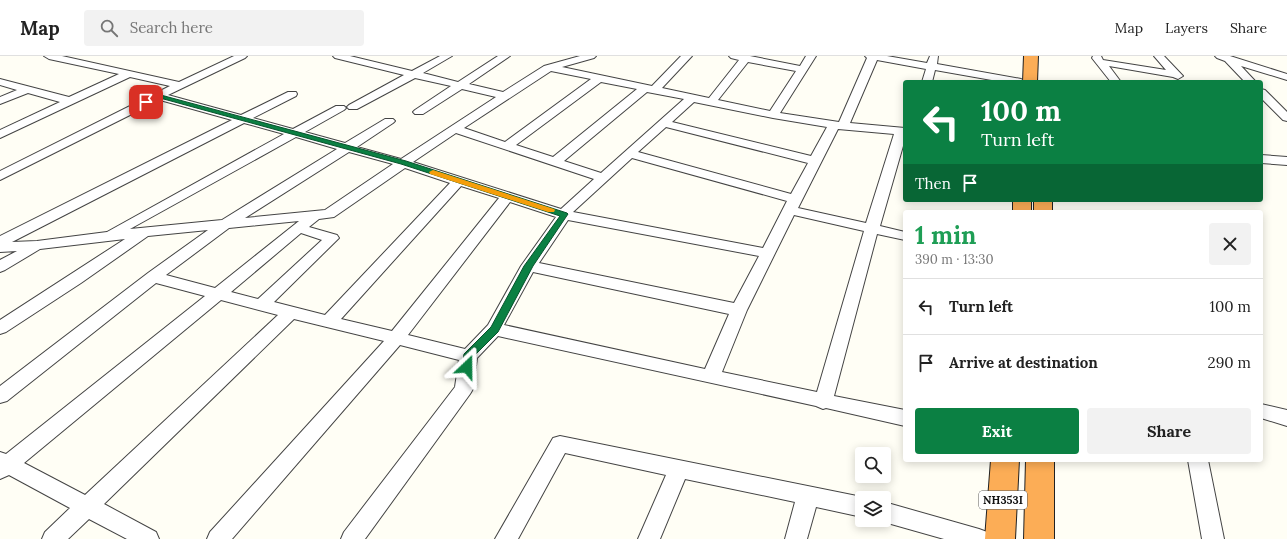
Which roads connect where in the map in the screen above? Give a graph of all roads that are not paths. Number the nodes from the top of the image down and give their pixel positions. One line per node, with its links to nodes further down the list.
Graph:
1 (49, 56): 17 (street)
2 (242, 56): 37 (street)
3 (338, 56): 20 (street)
4 (369, 56): 20 (street)
5 (446, 56): 26 (street)
6 (505, 56): 38 (street)
7 (575, 56): 21 (street)
8 (591, 56): 21 (street)
9 (687, 56): 39 (street)
10 (734, 56): 18 (street)
11 (811, 56): 24 (street)
12 (871, 56): 22 (street); 57 (street)
13 (934, 56): 22 (street)
14 (1031, 56): 32 (highway)
15 (1159, 56): 27 (street)
16 (1224, 57): 28 (street); 35 (street)
17 (70, 58): 25 (street)
18 (746, 58): 24 (street); 48 (street)
19 (1097, 59): 27 (street); 33 (street)
20 (359, 61): 26 (street)
21 (563, 64): 23 (street)
22 (931, 66): 30 (street); 31 (street)
23 (548, 68): 29 (street); 44 (street)
24 (802, 69): 52 (street)
25 (128, 74): 37 (street); 47 (street)
26 (414, 74): 38 (street); 49 (street)
27 (1175, 74): 34 (street)
28 (1287, 77)
29 (598, 79): 39 (street); 62 (street)
30 (928, 80)
31 (1010, 80)
32 (1030, 80)
33 (1114, 80)
34 (1181, 80)
35 (1249, 80)
36 (0, 82): 40 (street)
37 (180, 85): 43 (street)
38 (462, 85): 44 (street); 51 (street)
39 (649, 89): 45 (street); 67 (street)
40 (26, 90): 46 (street); 47 (street)
41 (292, 94): 53 (street)
42 (1263, 94): 54 (street)
43 (159, 96): 53 (street); 70 (street)
44 (505, 96): 58 (street)
45 (693, 97): 48 (street); 56 (street)
46 (0, 101)
47 (70, 101): 61 (street)
48 (712, 101): 52 (street)
49 (353, 107)
50 (340, 108): 60 (street)
51 (419, 112)
52 (773, 115): 57 (street)
53 (241, 118): 60 (street); 83 (street)
54 (1287, 118)
55 (389, 121): 63 (street)
56 (664, 123): 64 (street); 68 (street)
57 (838, 126): 59 (street); 68 (street)
58 (454, 129): 62 (street); 69 (street)
59 (903, 132): 79 (street)
60 (294, 133): 63 (street); 81 (street)
61 (0, 134)
62 (507, 146): 67 (street)
63 (346, 147): 69 (street); 77 (street)
64 (630, 154): 71 (street); 74 (street)
65 (1263, 160): 66 (street)
66 (1287, 161)
67 (555, 162): 71 (street)
68 (815, 162): 74 (street)
69 (403, 163): 72 (street); 76 (street)
70 (0, 176)
71 (604, 178): 75 (street)
72 (459, 181): 73 (street); 94 (street)
73 (508, 196): 75 (street); 97 (street)
74 (793, 204): 79 (street); 86 (street)
75 (564, 214): 86 (street); 87 (street)
76 (314, 216): 77 (street); 78 (street)
77 (226, 224): 80 (street); 89 (street)
78 (298, 228): 90 (street); 91 (street)
79 (872, 228): 82 (street); 101 (street)
80 (144, 233): 81 (street); 95 (street)
81 (108, 236): 84 (street)
82 (903, 236)
83 (0, 242)
84 (37, 245): 85 (street); 88 (street)
85 (0, 247)
86 (767, 252): 92 (street)
87 (529, 266): 92 (street); 96 (street)
88 (0, 268)
89 (153, 277): 90 (street); 100 (street)
90 (217, 294): 91 (street); 108 (street)
91 (261, 305): 93 (street)
92 (739, 310): 99 (street)
93 (291, 312): 94 (street); 112 (street)
94 (329, 321): 97 (street)
95 (0, 328)
96 (494, 329): 98 (street); 99 (street)
97 (397, 337): 98 (street); 116 (street)
98 (468, 356): 117 (street)
99 (711, 377): 101 (street)
100 (0, 396)
101 (823, 402): 103 (street)
102 (1263, 412): 104 (street)
103 (903, 418)
104 (1287, 418)
105 (1006, 462): 122 (highway, NH353I)
106 (1040, 462): 123 (highway, NH353I)
107 (1198, 462): 124 (street)
108 (2, 465): 112 (street)
109 (678, 468): 110 (street); 118 (street); 119 (street)
110 (808, 496): 111 (street); 120 (street)
111 (855, 506)
112 (87, 507): 114 (street); 115 (street)
113 (891, 514): 121 (street)
114 (53, 539)
115 (148, 539)
116 (218, 539)
117 (352, 539)
118 (506, 539)
119 (649, 539)
120 (796, 539)
121 (979, 539)
122 (1000, 539)
123 (1039, 539)
124 (1213, 539)

